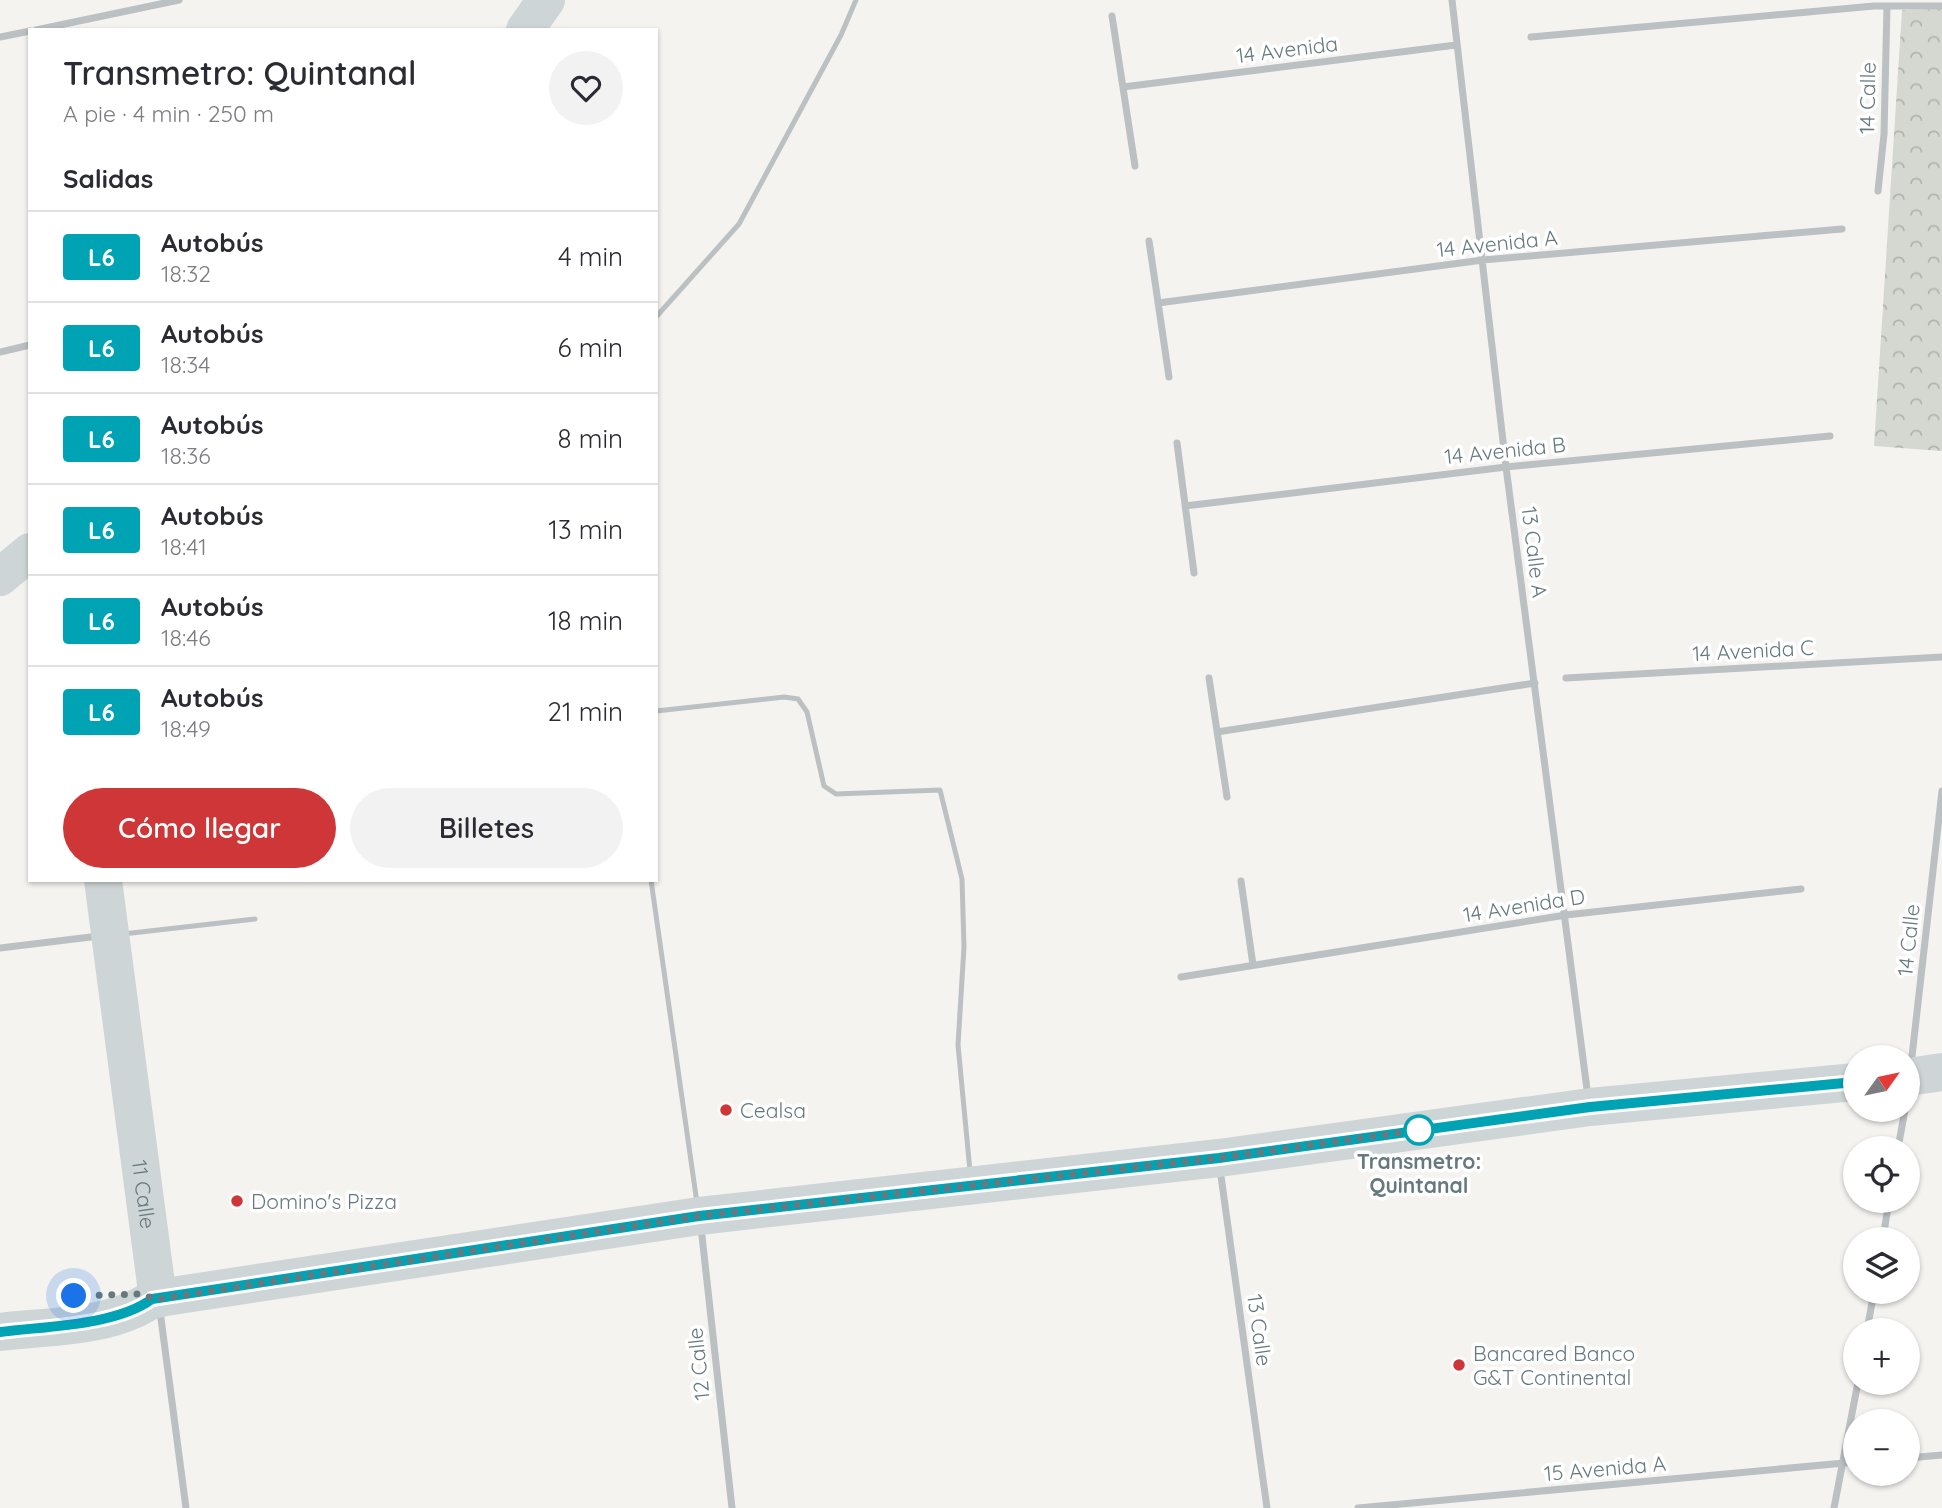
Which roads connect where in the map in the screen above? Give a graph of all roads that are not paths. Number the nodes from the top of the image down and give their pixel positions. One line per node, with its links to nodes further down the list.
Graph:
1 (179, 0): 8 (street)
2 (545, 0): 9 (main road)
3 (856, 0): 21 (lane)
4 (1452, 0): 13 (street, 13 Calle A)
5 (1887, 6): 6 (street); 12 (street); 16 (street, 14 Calle)
6 (1942, 6)
7 (1112, 16): 14 (street)
8 (46, 28)
9 (526, 28)
10 (28, 31): 11 (street)
11 (0, 37)
12 (1531, 37)
13 (1456, 46): 14 (street, 14 Avenida); 19 (street, 13 Calle A)
14 (1123, 87): 15 (street)
15 (1135, 166)
16 (1878, 191)
17 (1842, 229): 19 (street, 14 Avenida A)
18 (1149, 241): 20 (street)
19 (1483, 260): 20 (street, 14 Avenida A); 27 (street, 13 Calle A)
20 (1158, 303): 24 (street)
21 (658, 315)
22 (28, 345): 23 (street)
23 (0, 352)
24 (1169, 377)
25 (1830, 436): 27 (street, 14 Avenida B)
26 (1177, 443): 28 (street)
27 (1506, 467): 28 (street, 14 Avenida B); 35 (street, 13 Calle A)
28 (1185, 506): 30 (street)
29 (28, 554): 31 (main road)
30 (1194, 573)
31 (0, 577)
32 (1942, 657): 34 (street, 14 Avenida C)
33 (1209, 678): 37 (street)
34 (1566, 678)
35 (1535, 683): 37 (street); 44 (street, 13 Calle A)
36 (658, 711): 54 (lane)
37 (1217, 732): 39 (street)
38 (1942, 791): 50 (street, 14 Calle)
39 (1227, 797)
40 (1241, 881): 48 (street)
41 (103, 882): 46 (main road, 11 Calle)
42 (651, 882): 55 (lane)
43 (1801, 889): 44 (street, 14 Avenida D)
44 (1566, 915): 48 (street, 14 Avenida D); 52 (street, 13 Calle A)
45 (255, 919): 46 (lane)
46 (110, 935): 47 (street); 56 (main road, 11 Calle)
47 (0, 948)
48 (1253, 965): 49 (street, 14 Avenida D)
49 (1181, 977)
50 (1919, 1045)
51 (1843, 1083): 52 (main road)
52 (1590, 1107): 53 (main road)
53 (1219, 1158): 54 (main road); 65 (street, 13 Calle)
54 (972, 1185): 55 (main road)
55 (699, 1216): 56 (main road); 64 (street, 12 Calle)
56 (155, 1299): 57 (main road); 58 (main road); 63 (street, 11 Calle)
57 (0, 1306)
58 (0, 1332)
59 (1942, 1455): 60 (street)
60 (1920, 1457)
61 (1843, 1463): 66 (street, 15 Avenida A)
62 (1843, 1468): 67 (street)
63 (186, 1508)
64 (732, 1508)
65 (1267, 1508)
66 (1358, 1508)
67 (1835, 1508)

